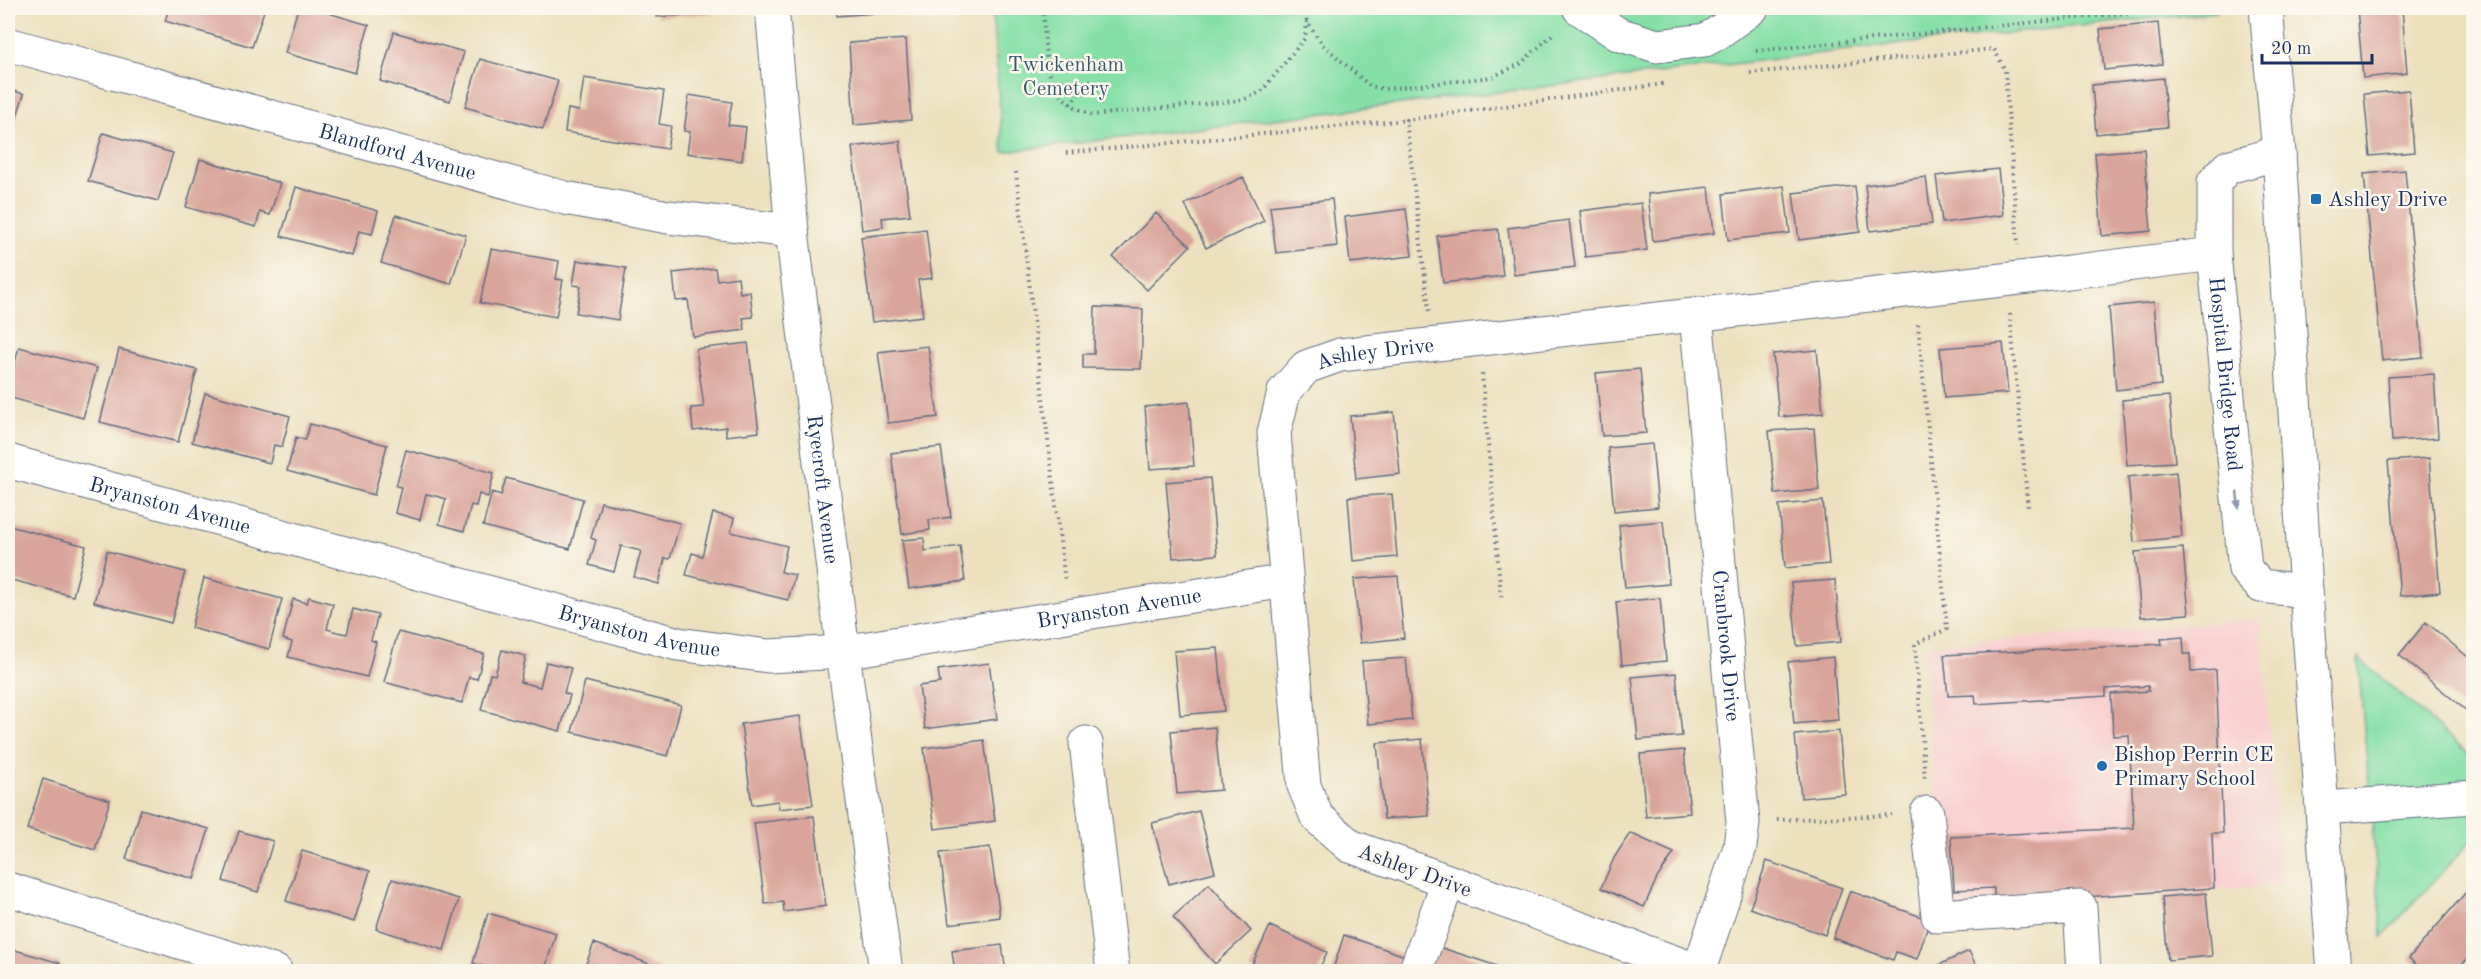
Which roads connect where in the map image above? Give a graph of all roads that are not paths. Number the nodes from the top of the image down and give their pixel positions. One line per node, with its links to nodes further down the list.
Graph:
1 (772, 8): 7 (street, Ryecroft Avenue)
2 (1579, 8): 3 (street)
3 (1752, 8)
4 (2266, 8): 6 (street)
5 (8, 45): 7 (street, Blandford Avenue)
6 (2279, 153): 8 (street, Hospital Bridge Road); 12 (street)
7 (792, 231): 13 (street, Ryecroft Avenue)
8 (2214, 254): 9 (street, Ashley Drive); 12 (street, Hospital Bridge Road, one-way to 12)
9 (1696, 315): 11 (street, Ashley Drive); 20 (street, Cranbrook Drive)
10 (8, 461): 13 (street, Bryanston Avenue)
11 (1286, 581): 13 (street, Bryanston Avenue); 18 (street, Ashley Drive)
12 (2306, 591): 16 (street)
13 (843, 652): 22 (street, Ryecroft Avenue)
14 (1086, 743): 23 (street)
15 (2474, 797): 16 (street)
16 (2323, 808): 26 (street)
17 (1927, 813): 25 (street)
18 (1448, 882): 20 (street, Ashley Drive); 24 (street)
19 (8, 889): 21 (street)
20 (1701, 971)
21 (276, 972)
22 (886, 972)
23 (1113, 972)
24 (1415, 972)
25 (2084, 972)
26 (2334, 972)

